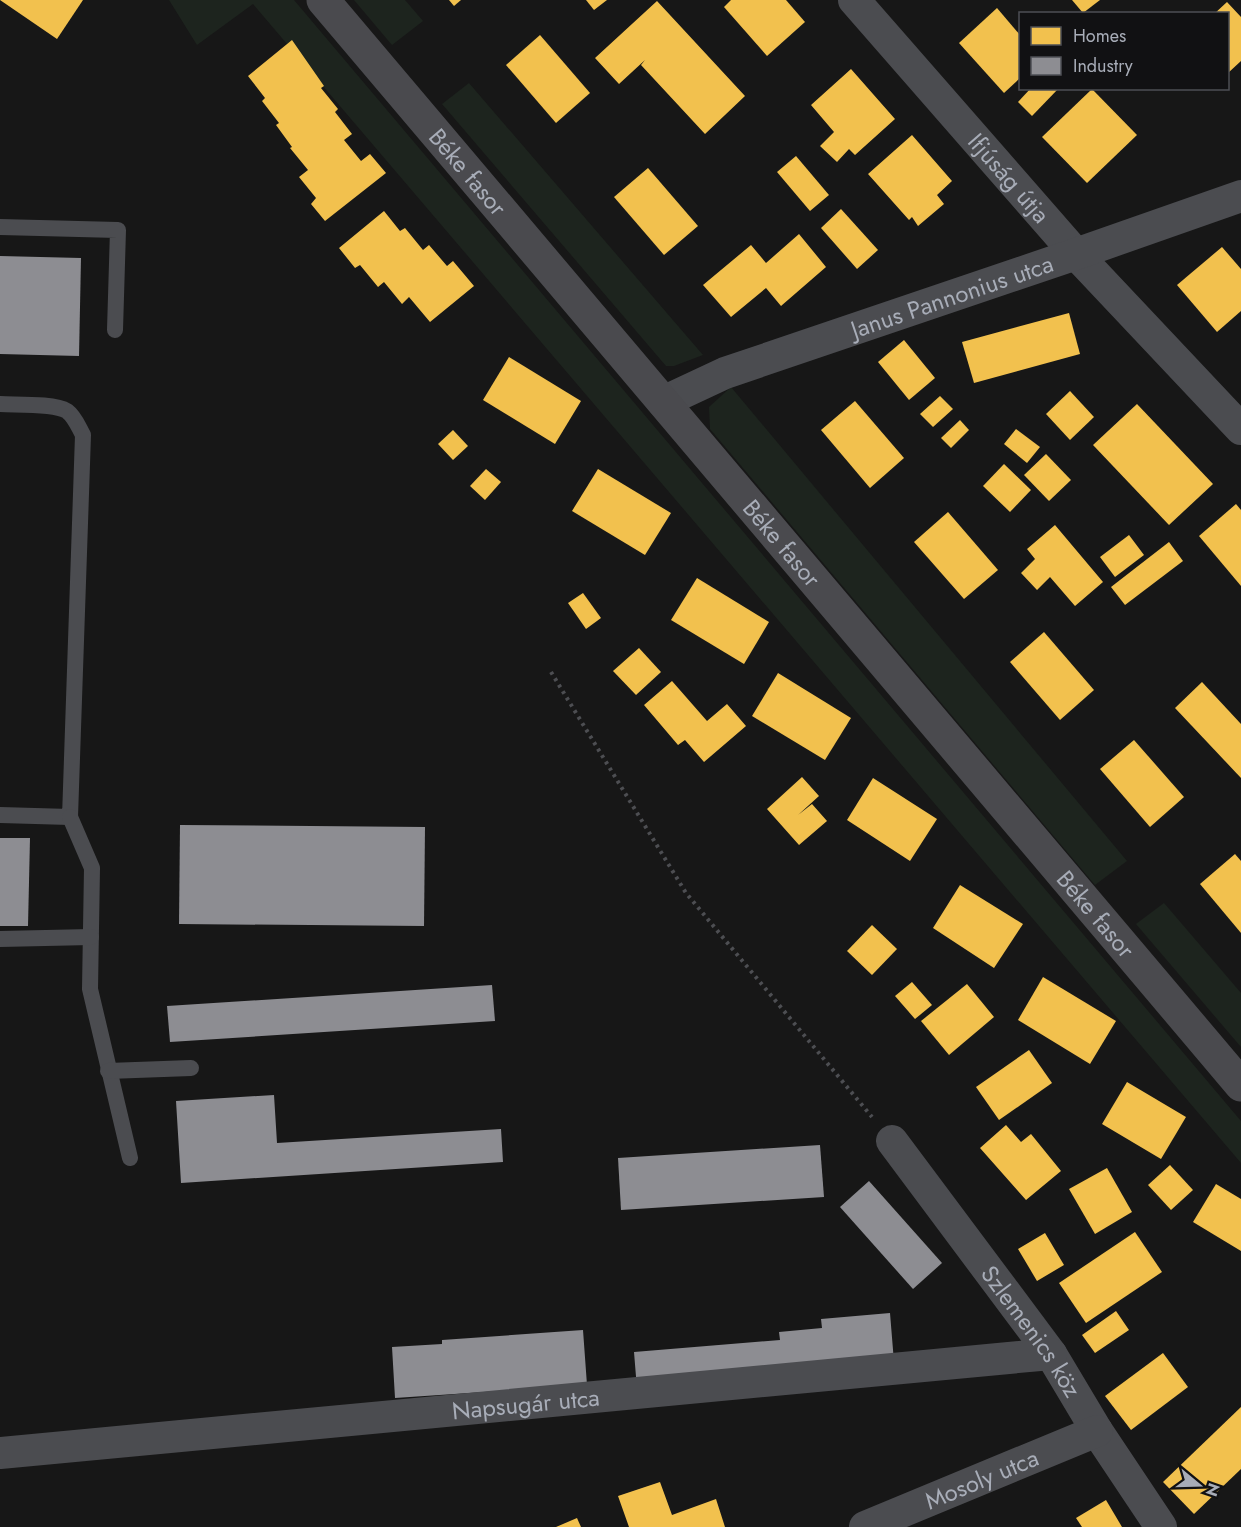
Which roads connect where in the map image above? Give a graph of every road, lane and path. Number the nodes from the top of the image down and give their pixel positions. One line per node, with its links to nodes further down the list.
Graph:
1 (323, 0): 7 (street, Béke fasor)
2 (854, 0): 5 (street, Ifjúság útja)
3 (1241, 196): 5 (street, Janus Pannonius utca)
4 (0, 227): 6 (lane)
5 (1076, 254): 7 (street, Janus Pannonius utca); 9 (street, Ifjúság útja)
6 (115, 330)
7 (663, 402): 17 (street, Béke fasor)
8 (0, 404): 12 (lane)
9 (1241, 429)
10 (551, 672): 18 (path)
11 (0, 815): 12 (lane)
12 (70, 817): 13 (lane)
13 (91, 937): 14 (lane); 16 (lane)
14 (0, 939)
15 (191, 1068): 16 (lane)
16 (108, 1071): 19 (lane)
17 (1241, 1085)
18 (892, 1141): 20 (street, Szlemenics köz)
19 (130, 1158)
20 (1051, 1354): 21 (street, Szlemenics köz); 22 (street, Napsugár utca)
21 (1097, 1431): 23 (street, Mosoly utca); 24 (street, Szlemenics köz)
22 (0, 1453)
23 (865, 1527)
24 (1161, 1527)

